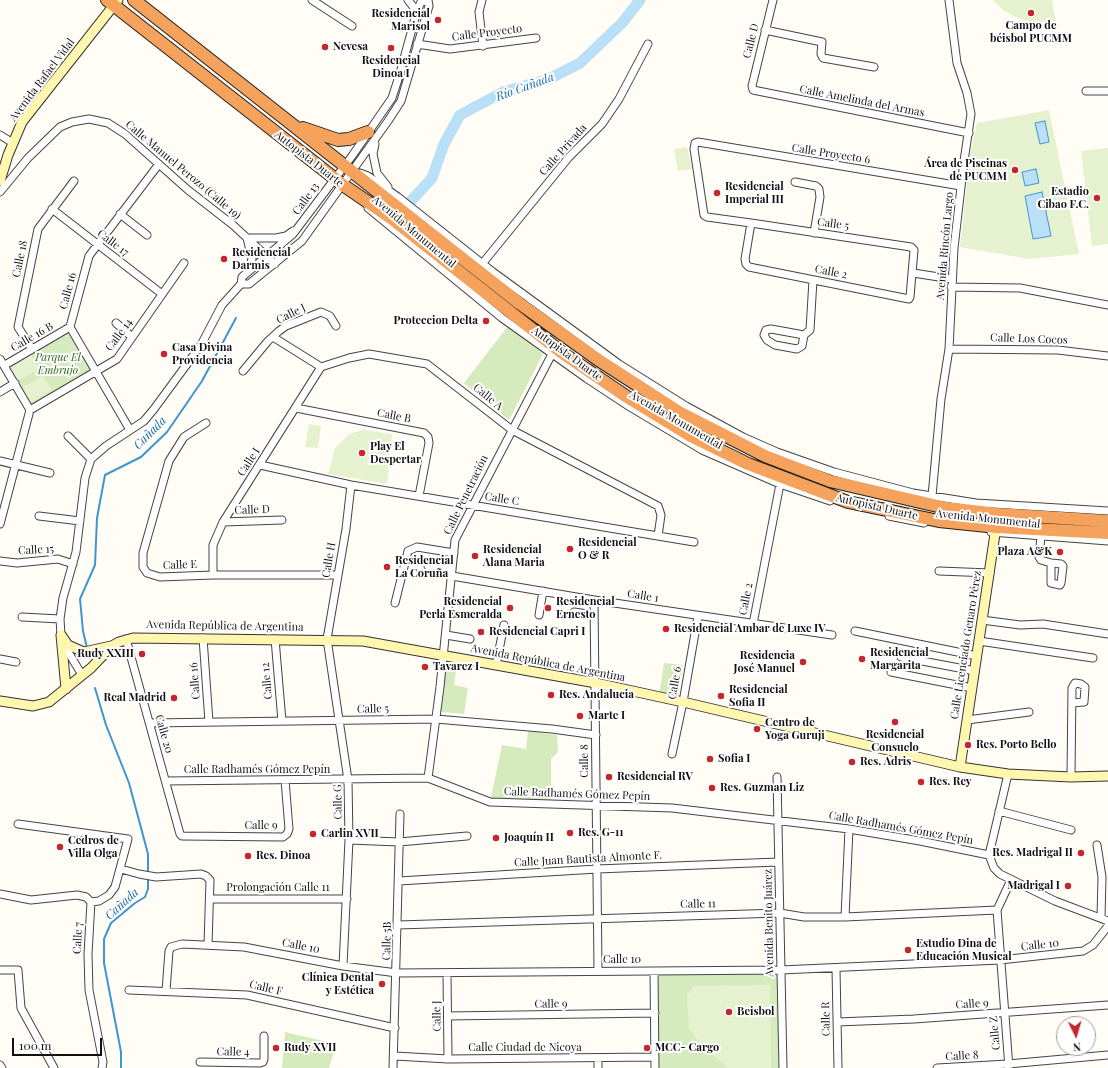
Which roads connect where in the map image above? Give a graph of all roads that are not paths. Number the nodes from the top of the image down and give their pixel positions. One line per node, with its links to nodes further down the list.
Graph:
1 (134, 0): 23 (highway, Autopista Duarte)
2 (312, 0): 11 (street)
3 (408, 0): 9 (street)
4 (427, 0): 9 (street); 10 (street)
5 (482, 0): 16 (street)
6 (773, 0): 12 (street, Calle D)
7 (949, 0): 24 (street, Avenida Rincón Largo)
8 (113, 2): 28 (main road, Avenida Rafael Vidal); 33 (highway, Autopista Duarte)
9 (417, 11): 10 (street); 21 (street)
10 (424, 20): 14 (street)
11 (352, 26)
12 (765, 30): 17 (street); 18 (street, Calle D)
13 (536, 38): 16 (street, Calle Proyecto)
14 (417, 44): 16 (street, Calle Proyecto); 22 (street)
15 (648, 44): 47 (street, Calle Privada)
16 (483, 46)
17 (874, 67)
18 (752, 88): 24 (street, Calle Amelinda del Armas)
19 (1086, 91): 20 (street)
20 (1108, 91)
21 (380, 116): 22 (street); 26 (street)
22 (388, 121): 26 (street)
23 (292, 124): 26 (highway); 30 (highway, Autopista Duarte)
24 (969, 133): 35 (street, Avenida Rincón Largo)
25 (0, 135): 28 (street)
26 (372, 136): 30 (street); 30 (street); 37 (street, Avenida Monumental)
27 (698, 142): 35 (street, Calle Proyecto 6); 40 (street, Calle 5)
28 (13, 143): 31 (main road, Avenida Rafael Vidal)
29 (159, 164): 36 (street, Calle Manuel Perozo (Calle 19)); 39 (street, Calle 16); 44 (street, Calle Manuel Perozo (Calle 19))
30 (348, 169): 33 (street, Calle 13); 37 (street, Avenida Monumental); 47 (highway, Autopista Duarte)
31 (0, 181)
32 (74, 181): 38 (street, Calle 18)
33 (339, 182): 41 (street, Calle 13); 49 (street); 66 (street, Avenida Monumental); 104 (highway, Autopista Duarte)
34 (795, 182): 42 (street)
35 (961, 186): 52 (street, Avenida Rincón Largo)
36 (0, 192)
37 (398, 197): 47 (street, Avenida Monumental)
38 (52, 209): 45 (street, Calle 17); 64 (street, Calle 18)
39 (120, 214): 43 (street); 45 (street, Calle 16)
40 (751, 223): 42 (street, Calle 5); 53 (street, Calle 2)
41 (301, 226): 44 (street); 46 (street, Calle 13)
42 (814, 233): 51 (street, Calle 5)
43 (147, 235)
44 (247, 238): 46 (street, Calle Manuel Perozo (Calle 19)); 50 (street)
45 (98, 245): 56 (street, Calle 17); 60 (street, Calle 16)
46 (268, 257): 49 (street, Calle Manuel Perozo (Calle 19)); 50 (street, Calle 13)
47 (472, 261): 72 (street, Avenida Monumental); 73 (highway, Autopista Duarte)
48 (184, 263): 56 (street, Calle 14)
49 (275, 264): 54 (street)
50 (247, 273): 54 (street)
51 (913, 273): 52 (street); 53 (street, Calle 2)
52 (952, 279): 55 (street, Avenida Rincón Largo)
53 (813, 280): 61 (street)
54 (241, 284): 80 (street)
55 (951, 288): 57 (street); 65 (street, Avenida Rincón Largo)
56 (162, 294): 62 (street, Calle 14)
57 (1108, 305)
58 (116, 324): 62 (street)
59 (336, 326): 63 (street, Calle J)
60 (70, 327): 64 (street, Calle 16 B); 71 (street, Calle 16)
61 (804, 336): 61 (street)
62 (132, 337): 71 (street, Calle 14)
63 (273, 337): 69 (street); 70 (street, Calle J)
64 (32, 349): 68 (street, Calle 16 B)
65 (949, 349): 67 (street, Calle Los Cocos); 94 (street, Avenida Rincón Largo)
66 (552, 354): 81 (street, Calle Penetración); 89 (street, Avenida Monumental)
67 (1108, 356)
68 (2, 362): 74 (street)
69 (321, 367): 77 (street, Calle I); 81 (street, Calle A)
70 (243, 371)
71 (96, 372): 78 (street, Calle 14); 80 (street, Calle 16)
72 (646, 381): 73 (highway); 76 (highway); 88 (street, Avenida Monumental)
73 (631, 382): 76 (highway, Autopista Duarte)
74 (15, 383): 75 (street); 78 (street)
75 (0, 392)
76 (655, 397): 91 (highway, Autopista Duarte)
77 (296, 408): 86 (street, Calle I); 93 (street, Calle B)
78 (30, 410): 85 (street)
79 (206, 423): 118 (street, Calle E)
80 (130, 430): 83 (street)
81 (512, 430): 95 (street, Calle Penetración); 106 (street, Calle A)
82 (68, 436): 83 (street)
83 (91, 459): 100 (street)
84 (0, 461): 85 (street)
85 (14, 465): 87 (street); 103 (street)
86 (260, 465): 90 (street, Calle C); 102 (street, Calle I)
87 (50, 473)
88 (873, 483): 91 (highway); 92 (highway); 94 (street, Avenida Monumental)
89 (780, 484): 104 (street, Avenida Monumental); 130 (street, Calle 2)
90 (351, 485): 93 (street, Calle C); 119 (street, Calle H)
91 (850, 485): 92 (highway, Autopista Duarte)
92 (884, 494): 97 (highway, Autopista Duarte)
93 (419, 496): 95 (street, Calle C)
94 (932, 496): 96 (street, Avenida Monumental)
95 (472, 505): 106 (street, Calle C); 110 (street, Calle Penetración)
96 (1108, 511)
97 (998, 514): 101 (highway, Autopista Duarte); 104 (main road, Calle Licenciado Genaro Pérez)
98 (38, 516): 100 (street)
99 (282, 520): 102 (street, Calle D)
100 (80, 521): 113 (street)
101 (1108, 521)
102 (223, 522): 118 (street, Calle I)
103 (0, 524)
104 (997, 530): 105 (highway, Autopista Duarte); 107 (street, Avenida Monumental); 117 (main road, Calle Licenciado Genaro Pérez)
105 (1108, 533)
106 (658, 536): 109 (street, Calle C)
107 (1041, 536): 108 (street, Avenida Monumental); 112 (street)
108 (1108, 541)
109 (694, 542)
110 (454, 553): 116 (street, Calle Penetración); 122 (street)
111 (0, 561): 113 (street, Calle 15)
112 (1052, 563)
113 (74, 564): 128 (street)
114 (428, 566): 116 (street, Calle 1)
115 (939, 571): 117 (street)
116 (452, 573): 120 (street, Calle 1); 135 (street, Calle Penetración)
117 (990, 573): 129 (main road, Calle Licenciado Genaro Pérez)
118 (213, 574): 119 (street, Calle E)
119 (337, 575): 141 (street, Calle H)
120 (543, 591): 121 (street, Calle 1); 124 (street)
121 (594, 600): 125 (street, Calle 8); 126 (street, Calle 1)
122 (395, 603)
123 (574, 612): 125 (street)
124 (539, 615)
125 (594, 615): 154 (street, Calle 8)
126 (698, 616): 130 (street, Calle 1); 158 (street, Calle 6)
127 (22, 617): 128 (street)
128 (60, 619): 134 (street)
129 (982, 620): 133 (street); 142 (main road, Calle Licenciado Genaro Pérez)
130 (753, 624): 136 (street, Calle 1)
131 (504, 625): 150 (street)
132 (855, 631): 145 (street)
133 (1108, 634)
134 (61, 635): 143 (main road); 153 (street); 156 (main road)
135 (446, 635): 140 (street); 144 (street, Calle Penetración)
136 (832, 635)
137 (203, 638): 138 (main road, Avenida República de Argentina); 139 (main road, Avenida República de Argentina); 165 (street, Calle 16)
138 (126, 639): 143 (main road, Avenida República de Argentina); 166 (street, Calle 20)
139 (275, 639): 141 (main road, Avenida República de Argentina); 164 (street, Calle 12)
140 (470, 639)
141 (327, 640): 144 (main road, Avenida República de Argentina); 162 (street, Calle G)
142 (979, 641): 145 (main road, Calle Licenciado Genaro Pérez); 147 (street)
143 (112, 646): 153 (main road, Avenida República de Argentina)
144 (444, 656): 150 (main road, Avenida República de Argentina); 161 (street, Calle Penetración)
145 (977, 656): 151 (main road, Calle Licenciado Genaro Pérez)
146 (901, 657): 151 (street)
147 (1093, 658)
148 (0, 659): 149 (street)
149 (16, 662)
150 (496, 665): 154 (main road, Avenida República de Argentina)
151 (975, 671): 155 (main road, Calle Licenciado Genaro Pérez)
152 (892, 672): 155 (street)
153 (82, 674): 156 (main road, Avenida República de Argentina)
154 (596, 683): 158 (main road, Avenida República de Argentina); 167 (street, Calle 8)
155 (972, 688): 163 (main road, Calle Licenciado Genaro Pérez)
156 (66, 689): 157 (main road, Avenida República de Argentina)
157 (0, 701)
158 (683, 702): 168 (street, Calle 6); 169 (main road, Avenida República de Argentina)
159 (1072, 703): 173 (street)
160 (1029, 712): 163 (street)
161 (436, 719): 162 (street, Calle 5); 167 (street, Calle 5); 174 (street, Calle Penetración)
162 (340, 720): 164 (street, Calle 5); 176 (street, Calle G)
163 (967, 720): 169 (main road, Calle Licenciado Genaro Pérez)
164 (282, 721): 165 (street, Calle 5)
165 (209, 722): 166 (street, Calle 5)
166 (150, 723): 177 (street, Calle 20)
167 (596, 735): 178 (street, Calle 8)
168 (672, 754)
169 (960, 767): 170 (main road, Avenida República de Argentina)
170 (1008, 774): 173 (main road, Avenida República de Argentina); 179 (street)
171 (1108, 776): 173 (main road, Avenida República de Argentina)
172 (777, 777): 181 (street, Avenida Benito Juárez)
173 (1071, 777)
174 (428, 778): 176 (street, Calle Radhamés Gómez Pepín); 178 (street, Calle Radhamés Gómez Pepín)
175 (285, 780): 176 (street, Calle Radhamés Gómez Pepín); 177 (street, Calle Radhamés Gómez Pepín); 185 (street, Calle 9)
176 (348, 780): 187 (street, Calle G)
177 (166, 781): 185 (street, Calle 20)
178 (596, 805): 181 (street, Calle Radhamés Gómez Pepín); 193 (street, Calle 8)
179 (999, 811): 184 (street); 190 (street)
180 (400, 814): 188 (street, Calle 5B)
181 (778, 820): 183 (street, Calle Radhamés Gómez Pepín); 191 (street, Avenida Benito Juárez)
182 (18, 824): 192 (street)
183 (849, 829): 190 (street, Calle Radhamés Gómez Pepín); 202 (street)
184 (1071, 830)
185 (180, 834)
186 (467, 836): 188 (street)
187 (349, 840): 188 (street); 198 (street, Calle G)
188 (399, 842): 195 (street, Calle 5B)
189 (1097, 845): 204 (street)
190 (989, 855): 194 (street)
191 (778, 862): 193 (street, Calle Juan Bautista Almonte F.); 201 (street, Avenida Benito Juárez)
192 (121, 869): 197 (street); 199 (street)
193 (597, 869): 195 (street, Calle Juan Bautista Almonte F.); 203 (street, Calle 8)
194 (1011, 880): 200 (street, Calle Z); 204 (street)
195 (399, 881): 206 (street, Calle 5B)
196 (0, 894): 199 (street)
197 (210, 899): 198 (street, Prolongación Calle 11); 208 (street)
198 (346, 899): 210 (street, Calle G)
199 (91, 902): 238 (street, Calle 7)
200 (997, 910): 202 (street, Calle 11); 209 (street, Calle Z)
201 (780, 913): 202 (street, Calle 11); 203 (street, Calle 11); 214 (street, Avenida Benito Juárez)
202 (844, 917)
203 (597, 918): 206 (street, Calle 11); 213 (street, Calle 8)
204 (1101, 918): 205 (street)
205 (1108, 921)
206 (398, 925): 216 (street, Calle 5B)
207 (1108, 926): 209 (street, Calle 10)
208 (208, 945): 210 (street, Calle 10); 219 (street, Calle 10)
209 (1000, 960): 211 (street, Calle 10); 221 (street, Calle Z)
210 (344, 966): 216 (street, Calle 10)
211 (836, 969): 214 (street, Calle 10); 224 (street, Calle R)
212 (0, 970): 237 (street)
213 (598, 970): 215 (street, Calle 10); 217 (street, Calle 10)
214 (781, 970): 215 (street, Calle 10); 242 (street, Avenida Benito Juárez)
215 (654, 971): 222 (street)
216 (397, 973): 217 (street, Calle 10); 225 (street, Calle 5B)
217 (447, 973): 223 (street, Calle J)
218 (129, 990): 219 (street, Calle F)
219 (166, 991): 225 (street, Calle F)
220 (1108, 1005): 221 (street, Calle 9)
221 (1004, 1012): 224 (street, Calle 9); 235 (street, Calle Z)
222 (655, 1013): 223 (street, Calle 9); 229 (street)
223 (448, 1016): 230 (street, Calle J)
224 (837, 1022): 243 (street, Calle R)
225 (395, 1028): 228 (street, Calle 5B)
226 (264, 1036): 234 (street, Calle 4)
227 (1108, 1054): 235 (street, Calle 8)
228 (395, 1056): 230 (street, Calle Ciudad de Nicoya); 239 (street, Calle 5B)
229 (655, 1057): 231 (street, Calle Ciudad de Nicoya); 241 (street)
230 (448, 1059): 231 (street, Calle Ciudad de Nicoya)
231 (598, 1059): 240 (street)
232 (200, 1062): 234 (street, Calle 4)
233 (0, 1065): 236 (street)
234 (225, 1065)
235 (1009, 1066): 244 (street, Calle 8)
236 (2, 1068)
237 (54, 1068)
238 (102, 1068)
239 (394, 1068)
240 (598, 1068)
241 (655, 1068)
242 (783, 1068)
243 (838, 1068)
244 (937, 1068)

